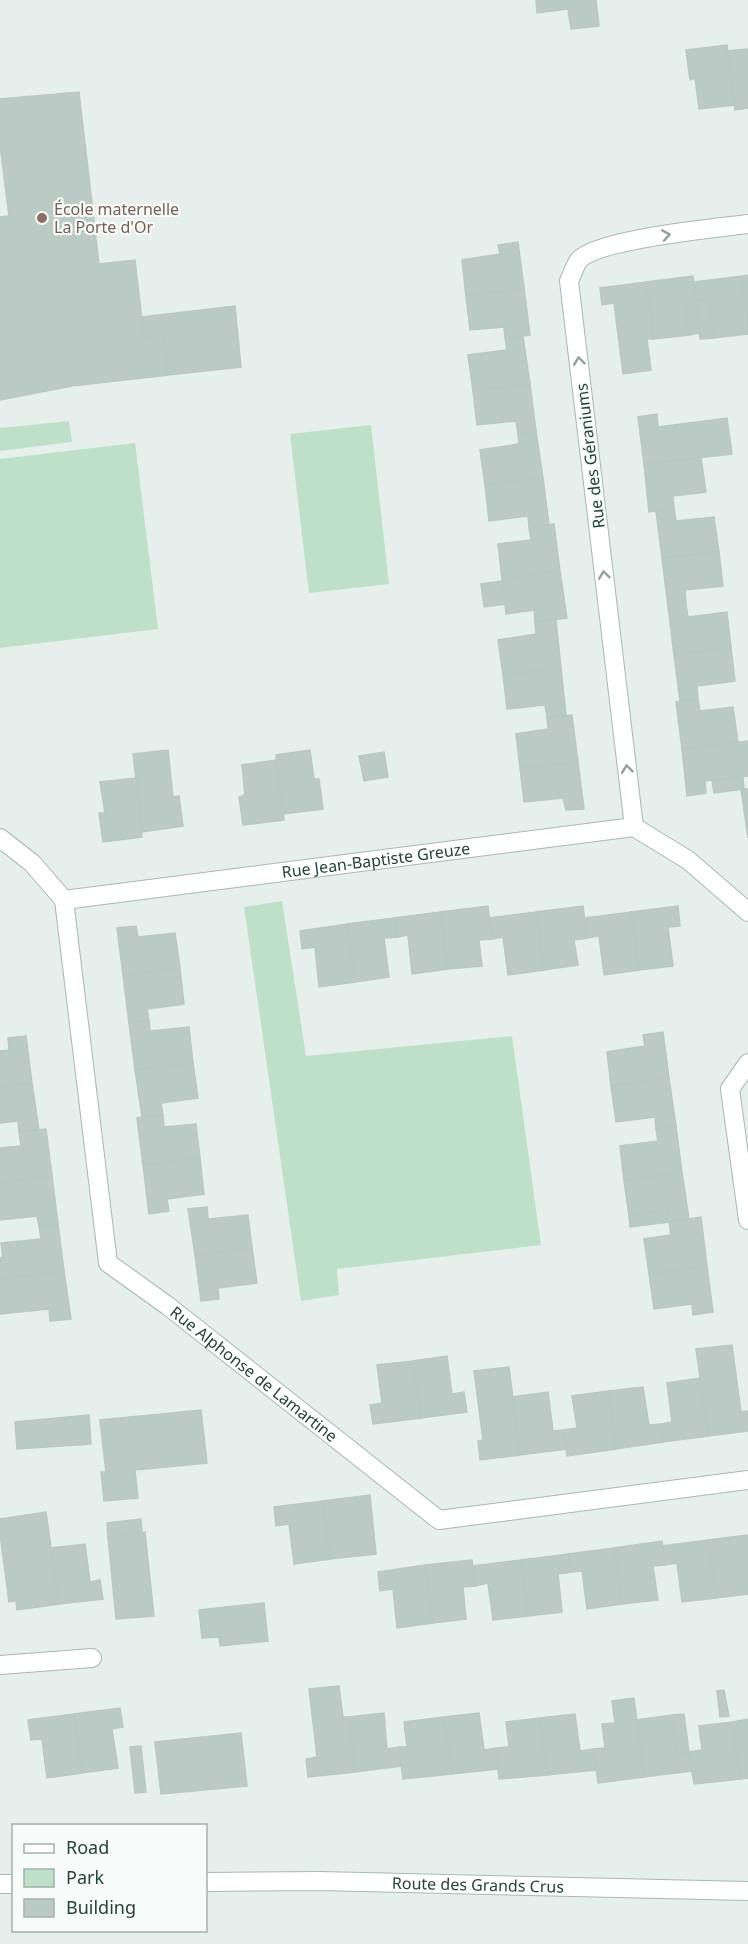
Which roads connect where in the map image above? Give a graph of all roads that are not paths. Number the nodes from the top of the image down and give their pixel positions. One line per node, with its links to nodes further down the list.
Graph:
1 (748, 224): 2 (street, Rue des Géraniums, one-way to 1)
2 (634, 827): 4 (street, Rue Jean-Baptiste Greuze); 5 (street)
3 (0, 838): 4 (street)
4 (64, 900): 8 (street, Rue Alphonse de Lamartine)
5 (748, 912)
6 (748, 1063): 7 (street)
7 (748, 1220)
8 (748, 1480)
9 (92, 1658): 10 (street)
10 (0, 1665)
11 (207, 1882): 12 (street, Route des Grands Crus)
12 (748, 1891)

